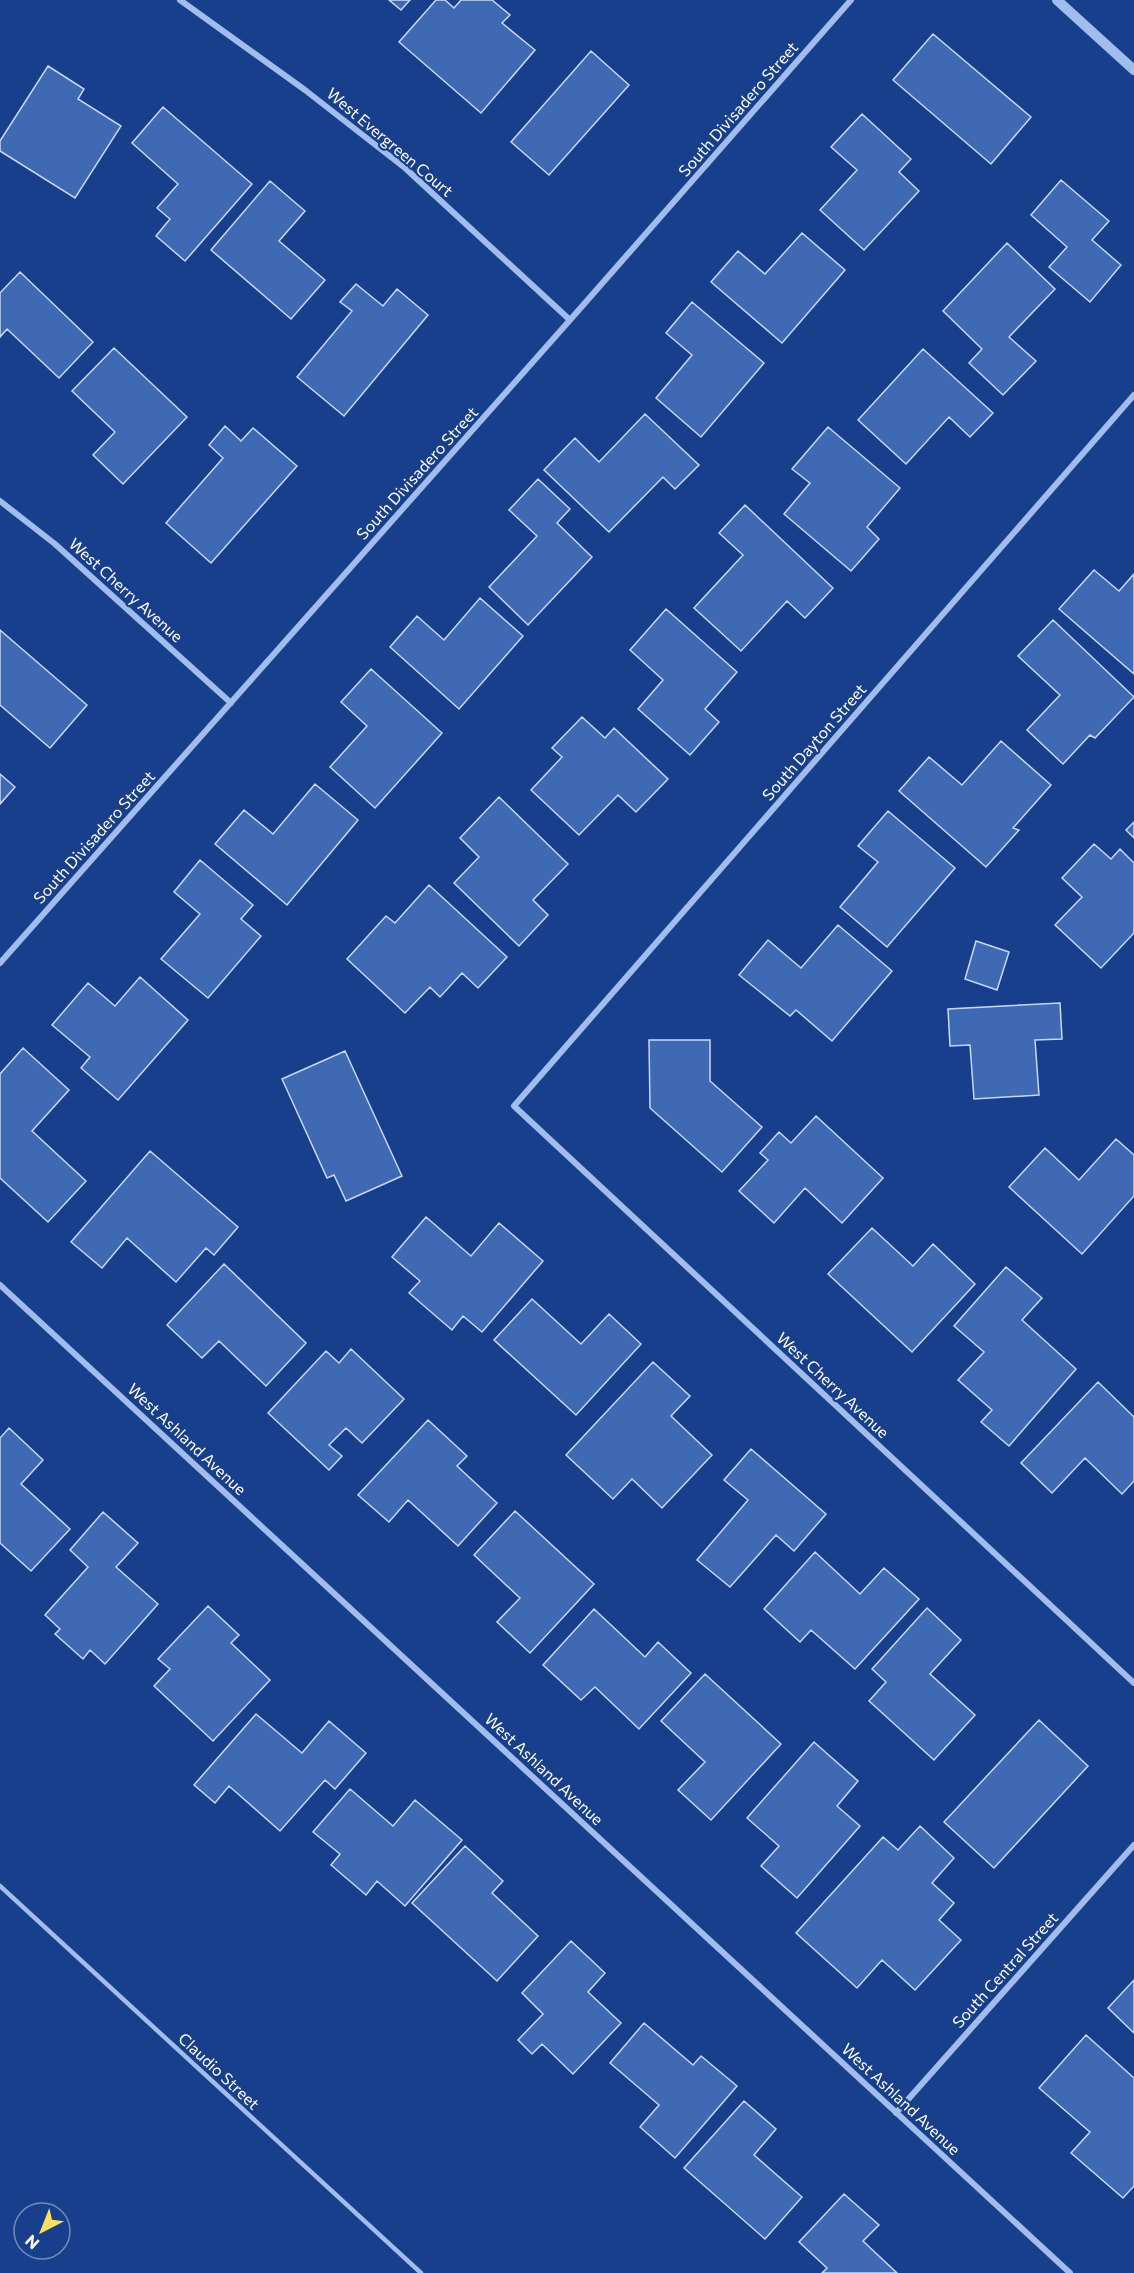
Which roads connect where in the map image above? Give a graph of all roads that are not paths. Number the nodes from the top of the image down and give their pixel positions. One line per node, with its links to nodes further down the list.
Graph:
1 (180, 0): 5 (street, West Evergreen Court)
2 (851, 0): 5 (street, South Divisadero Street)
3 (1058, 0): 4 (street)
4 (1134, 70)
5 (570, 320): 8 (street, South Divisadero Street)
6 (1134, 395): 10 (street, South Dayton Street)
7 (0, 501): 8 (street, West Cherry Avenue)
8 (231, 703): 9 (street, South Divisadero Street)
9 (0, 963)
10 (514, 1106): 12 (street, West Cherry Avenue)
11 (0, 1285): 15 (street, West Ashland Avenue)
12 (1134, 1683)
13 (1134, 1845): 15 (street, South Central Street)
14 (0, 1886): 16 (lane, Claudio Street)
15 (897, 2113): 17 (street, West Ashland Avenue)
16 (421, 2273)
17 (1070, 2273)

